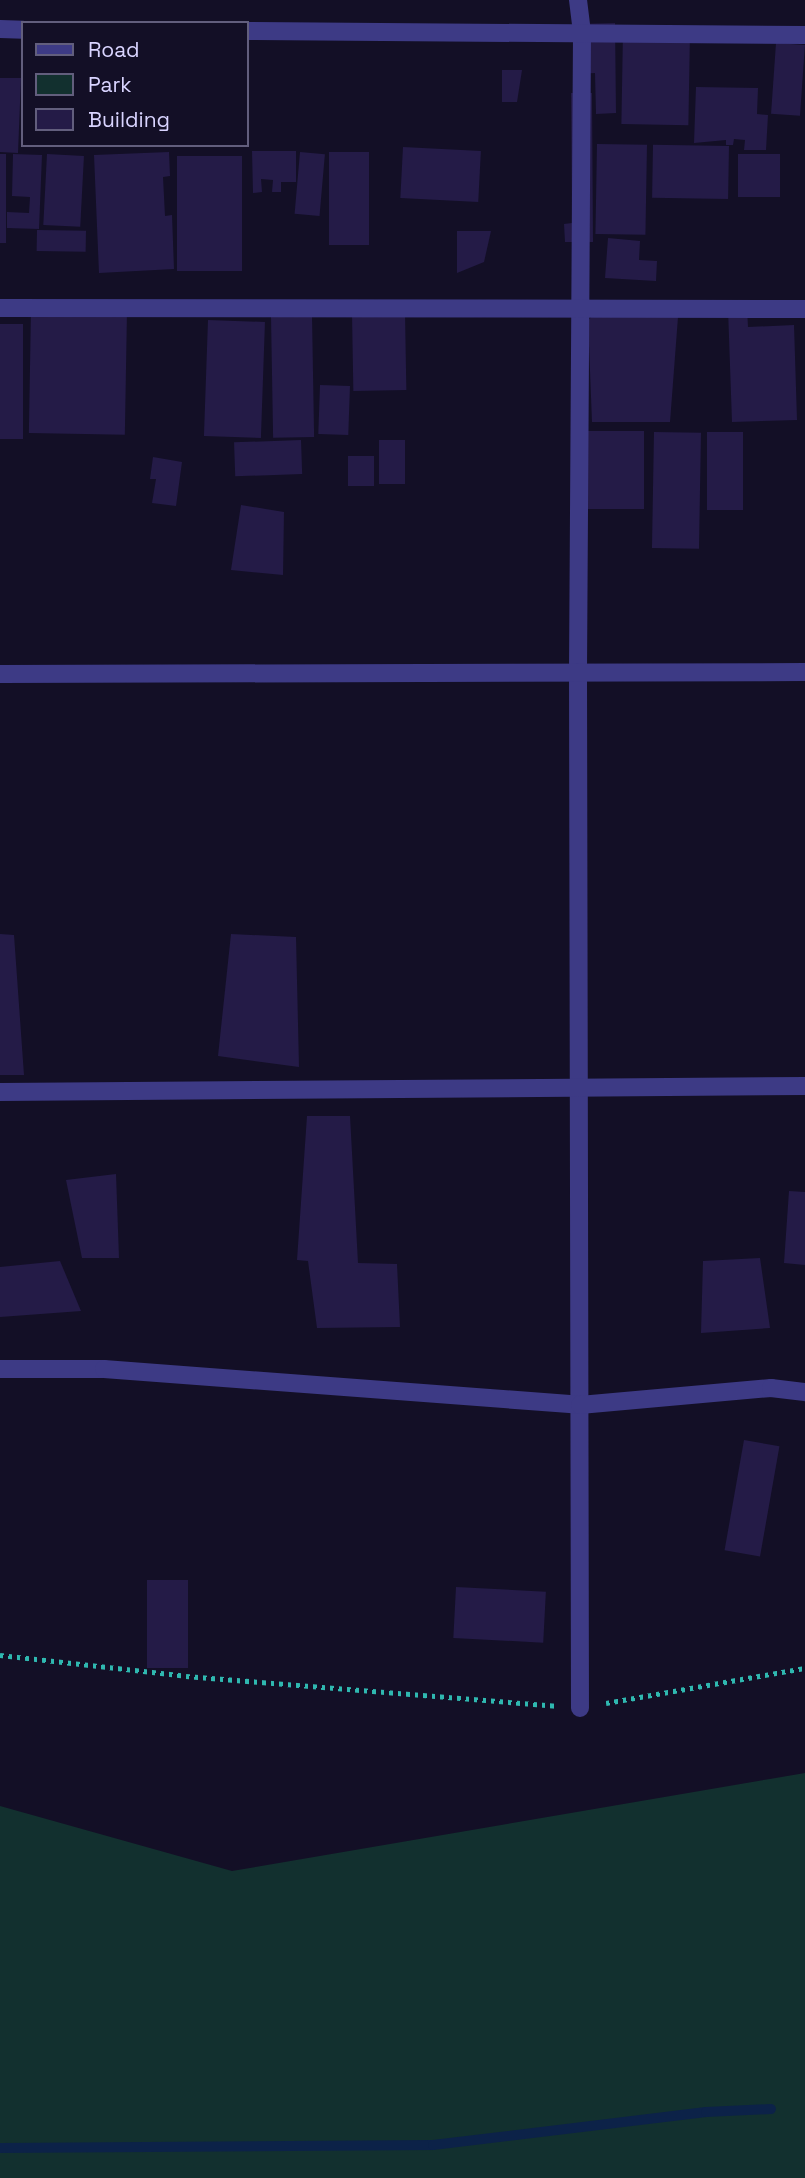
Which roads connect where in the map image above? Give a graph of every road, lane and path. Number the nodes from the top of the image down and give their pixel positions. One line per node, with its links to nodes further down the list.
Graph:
1 (578, 0): 5 (street)
2 (0, 29): 3 (street)
3 (21, 30)
4 (248, 31): 5 (street)
5 (582, 34): 6 (street); 8 (street)
6 (805, 35)
7 (0, 308): 8 (street)
8 (580, 309): 9 (street); 10 (street)
9 (805, 309)
10 (578, 672): 11 (street); 12 (street); 14 (street)
11 (805, 672)
12 (0, 674)
13 (805, 1086): 14 (street)
14 (579, 1087): 15 (street); 18 (street)
15 (0, 1092)
16 (0, 1369): 18 (street)
17 (805, 1392): 18 (street)
18 (580, 1405): 21 (street)
19 (0, 1655): 21 (path)
20 (805, 1668): 21 (path)
21 (580, 1708)

